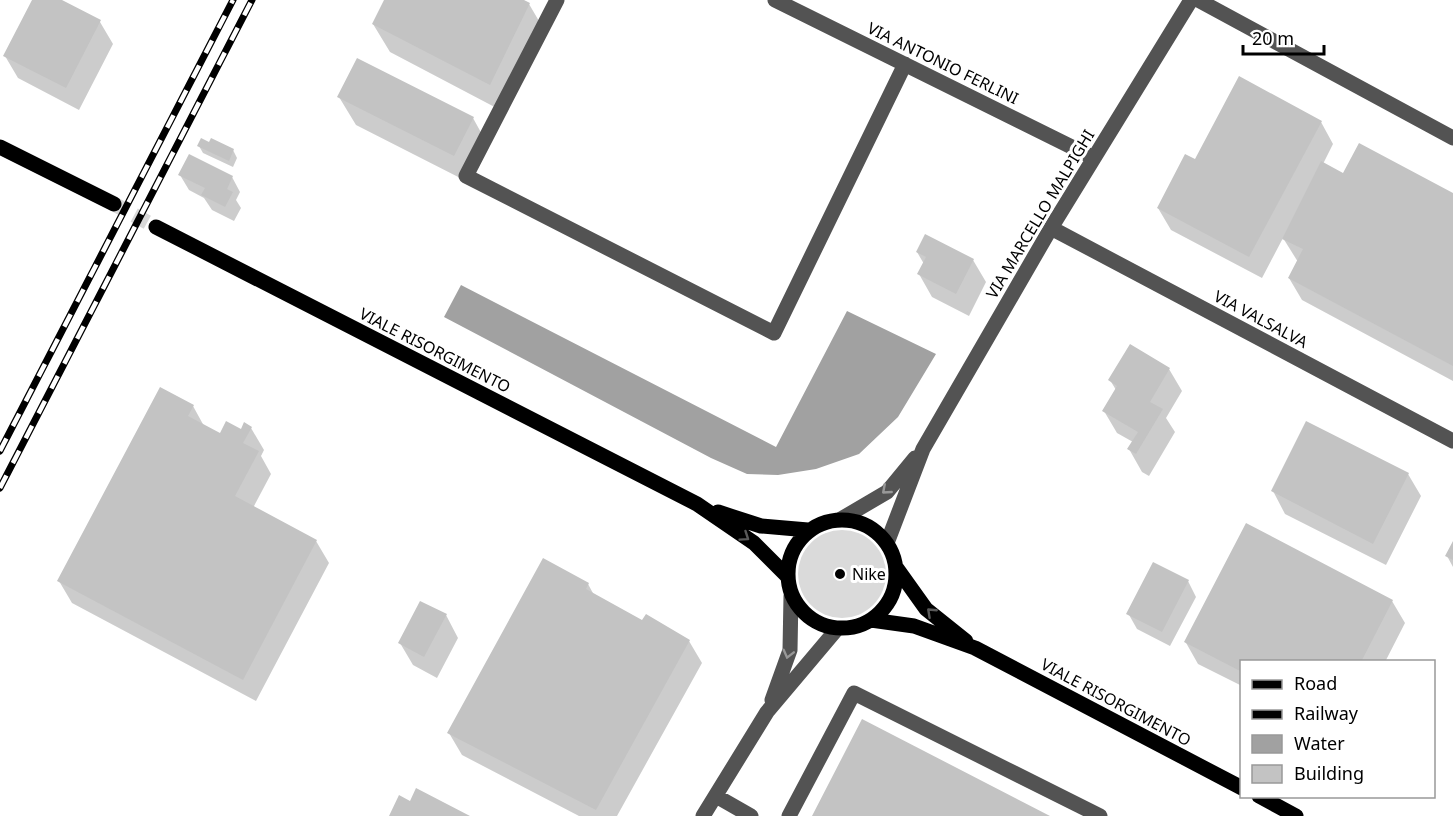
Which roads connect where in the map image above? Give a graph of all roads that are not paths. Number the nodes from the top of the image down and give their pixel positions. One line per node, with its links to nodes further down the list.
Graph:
1 (556, 0): 5 (street)
2 (775, 0): 5 (street, VIA ANTONIO FERLINI)
3 (1191, 0): 8 (street, VIA MARCELLO MALPIGHI)
4 (1198, 0): 6 (street)
5 (905, 64): 8 (street, VIA ANTONIO FERLINI)
6 (1453, 138)
7 (0, 147): 9 (main road)
8 (1094, 158): 11 (street, VIA MARCELLO MALPIGHI)
9 (114, 204)
10 (156, 228): 14 (main road, VIALE RISORGIMENTO)
11 (1052, 228): 12 (street, VIA VALSALVA); 13 (street, VIA MARCELLO MALPIGHI)
12 (1453, 441)
13 (923, 449): 15 (street, VIA MARCELLO MALPIGHI, one-way to 15); 17 (street, VIA MARCELLO MALPIGHI)
14 (697, 504): 16 (main road, VIALE RISORGIMENTO); 19 (main road, VIALE RISORGIMENTO, one-way to 19)
15 (841, 519): 16 (main road, VIALE RISORGIMENTO); 17 (main road)
16 (808, 530): 19 (main road)
17 (887, 543): 18 (main road, VIALE RISORGIMENTO)
18 (896, 567): 21 (main road, VIALE RISORGIMENTO); 23 (main road, VIALE RISORGIMENTO, one-way to 18)
19 (787, 576): 20 (main road)
20 (791, 596): 22 (main road); 24 (street, one-way to 24)
21 (871, 621): 22 (main road, VIALE RISORGIMENTO); 23 (main road, VIALE RISORGIMENTO)
22 (837, 629): 24 (street)
23 (975, 648): 25 (main road, VIALE RISORGIMENTO)
24 (768, 712): 26 (street)
25 (1240, 787)
26 (716, 796): 28 (street); 29 (street)
27 (1263, 798): 32 (main road)
28 (703, 816)
29 (751, 816)
30 (789, 816): 31 (street)
31 (1100, 816)
32 (1296, 816)

